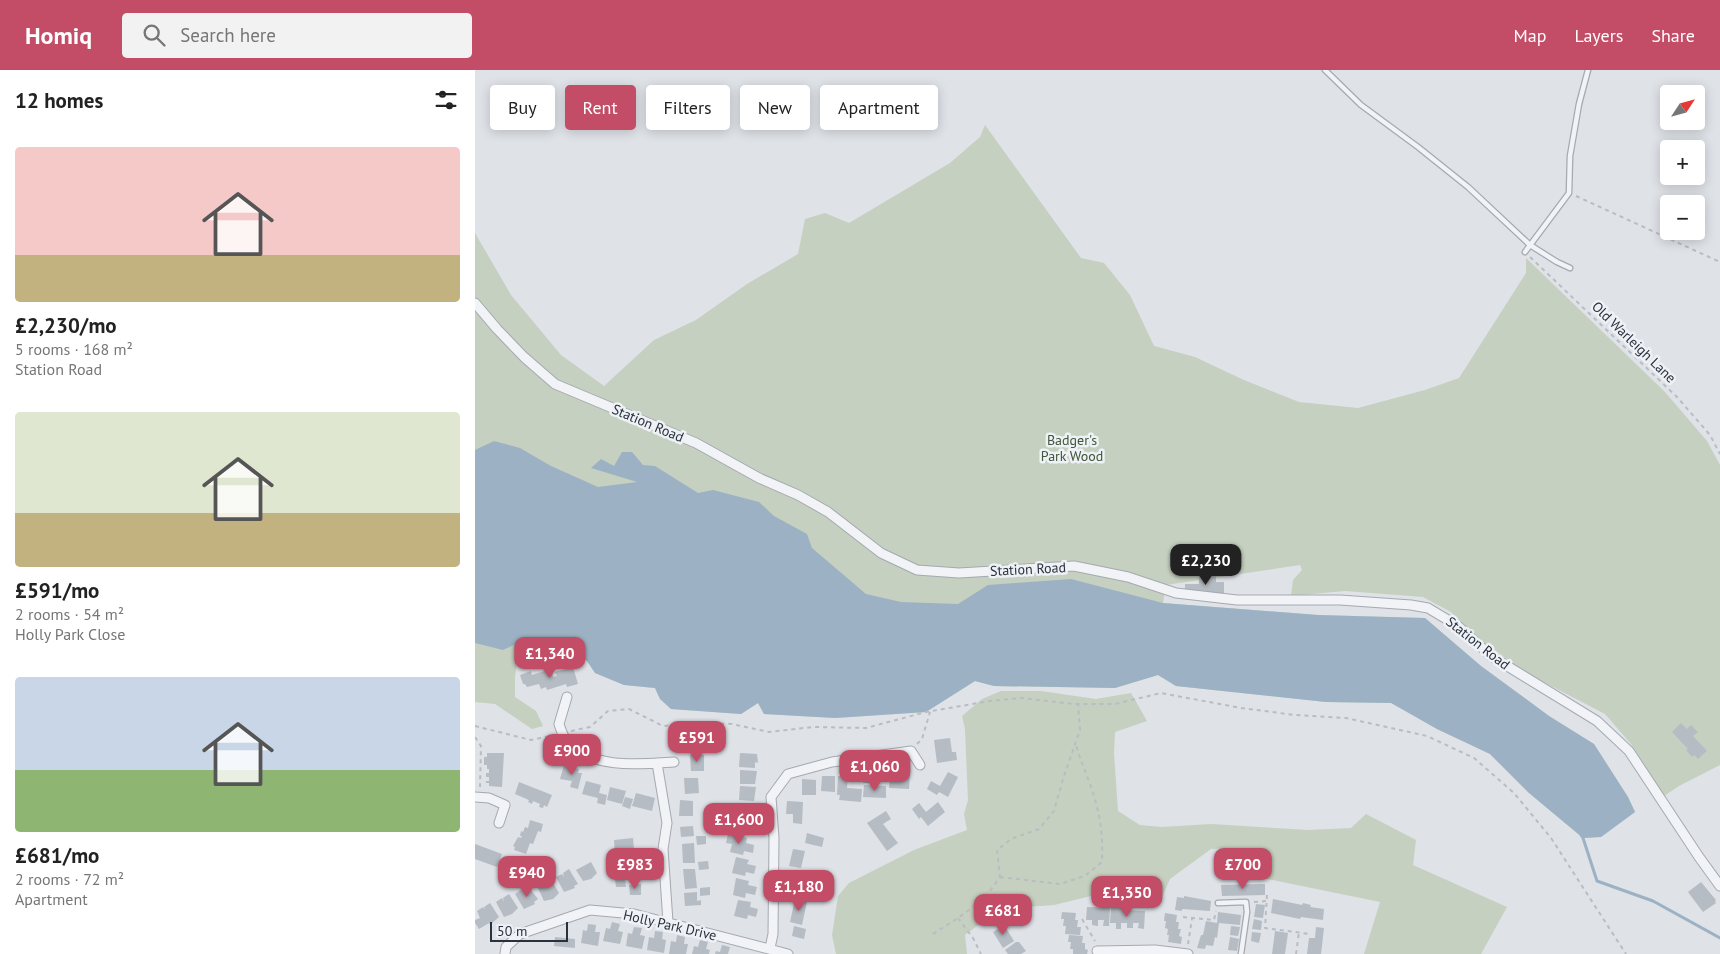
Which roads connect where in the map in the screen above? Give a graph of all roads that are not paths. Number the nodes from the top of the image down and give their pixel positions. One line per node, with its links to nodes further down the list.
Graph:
1 (1325, 70): 3 (lane)
2 (1588, 70): 3 (lane)
3 (1530, 245): 4 (lane); 5 (lane)
4 (1525, 252)
5 (1570, 268)
6 (475, 303): 13 (street, Station Road)
7 (567, 697): 9 (street)
8 (674, 762): 9 (street)
9 (657, 763): 15 (street)
10 (920, 765): 16 (street)
11 (477, 797): 12 (street)
12 (499, 823)
13 (1720, 886)
14 (1217, 903): 21 (lane)
15 (668, 922): 16 (street, Holly Park Drive); 18 (street, Holly Park Drive)
16 (770, 948): 19 (street, Holly Park Drive)
17 (1097, 951): 20 (street)
18 (505, 954)
19 (788, 954)
20 (1188, 954)
21 (1241, 954)

